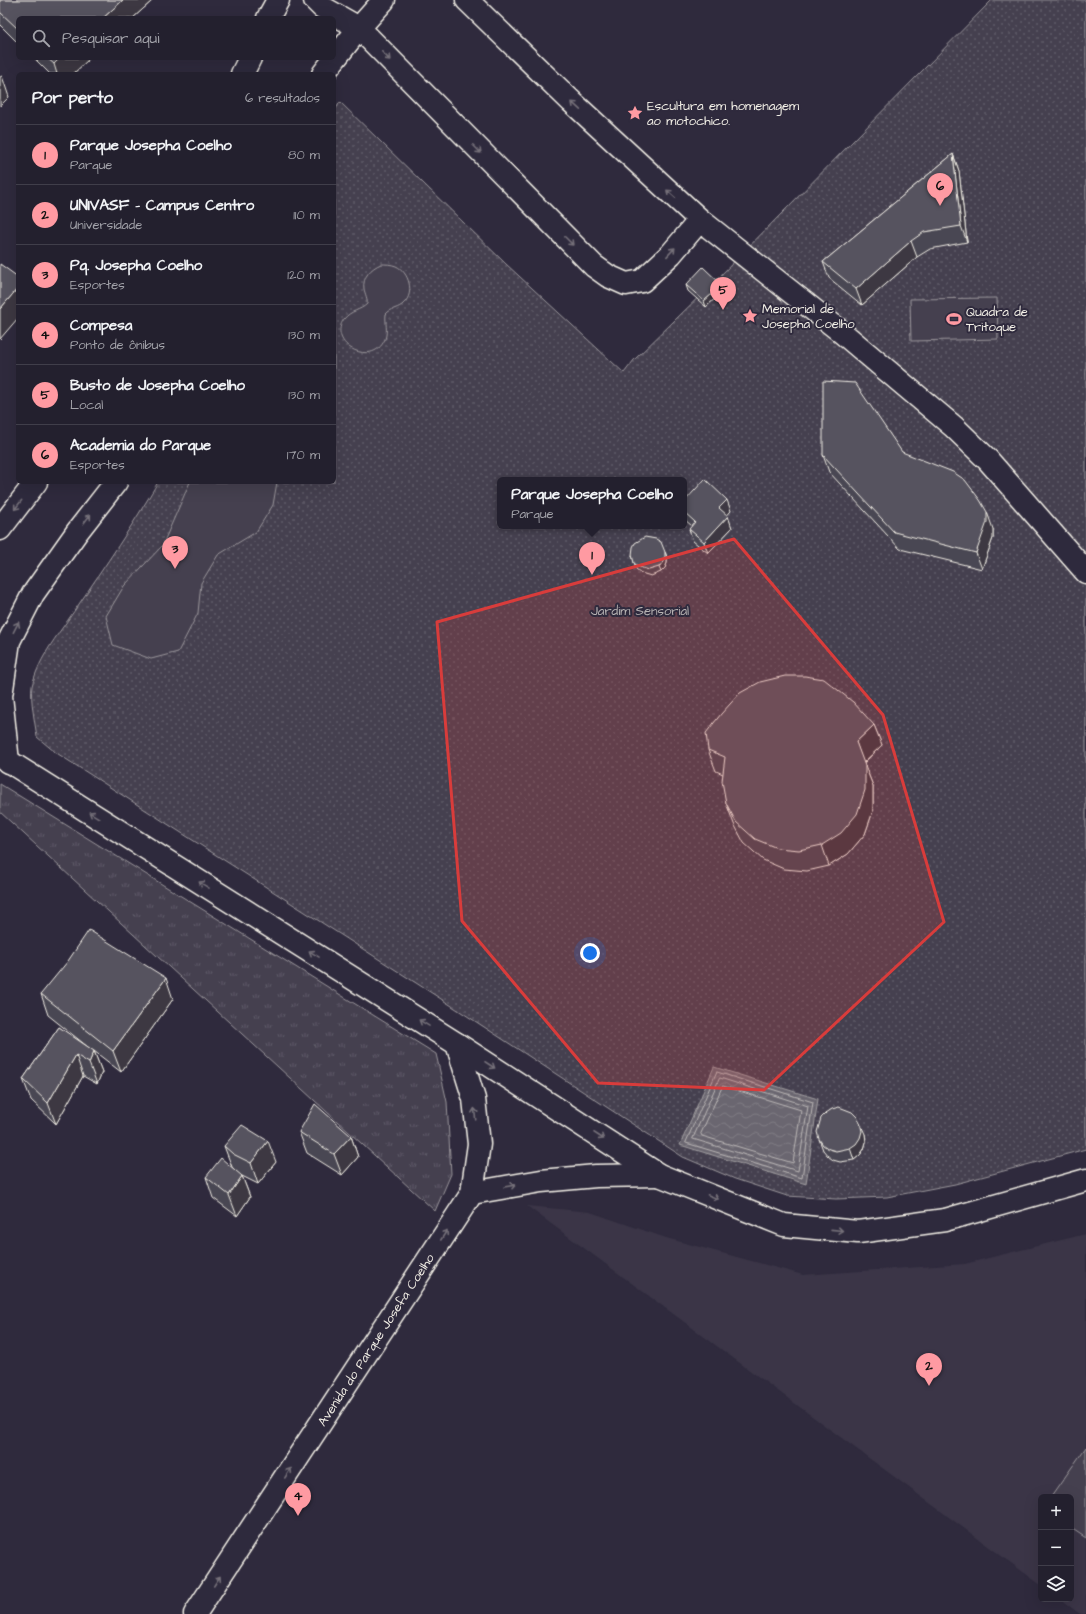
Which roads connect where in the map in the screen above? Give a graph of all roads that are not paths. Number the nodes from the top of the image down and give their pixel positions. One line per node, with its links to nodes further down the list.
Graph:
1 (278, 0): 5 (main road)
2 (315, 0): 6 (main road)
3 (384, 0): 6 (main road)
4 (468, 0): 12 (main road, one-way to 4)
5 (269, 16)
6 (359, 28): 7 (main road); 12 (main road, one-way to 12)
7 (336, 57)
8 (249, 60): 10 (main road)
9 (334, 60): 11 (main road)
10 (243, 72)
11 (325, 72)
12 (700, 220): 16 (main road)
13 (34, 484): 15 (main road, one-way to 15)
14 (114, 484): 17 (main road, one-way to 14)
15 (0, 529)
16 (1086, 572)
17 (4, 759): 18 (main road, one-way to 17)
18 (457, 1044): 19 (main road, one-way to 19); 21 (main road, Avenida do Parque Josefa Coelho, one-way to 18)
19 (659, 1175): 20 (main road, one-way to 20); 21 (main road, one-way to 19)
20 (1086, 1180)
21 (472, 1193): 22 (main road, Avenida do Parque Josefa Coelho, one-way to 21)
22 (195, 1614)

